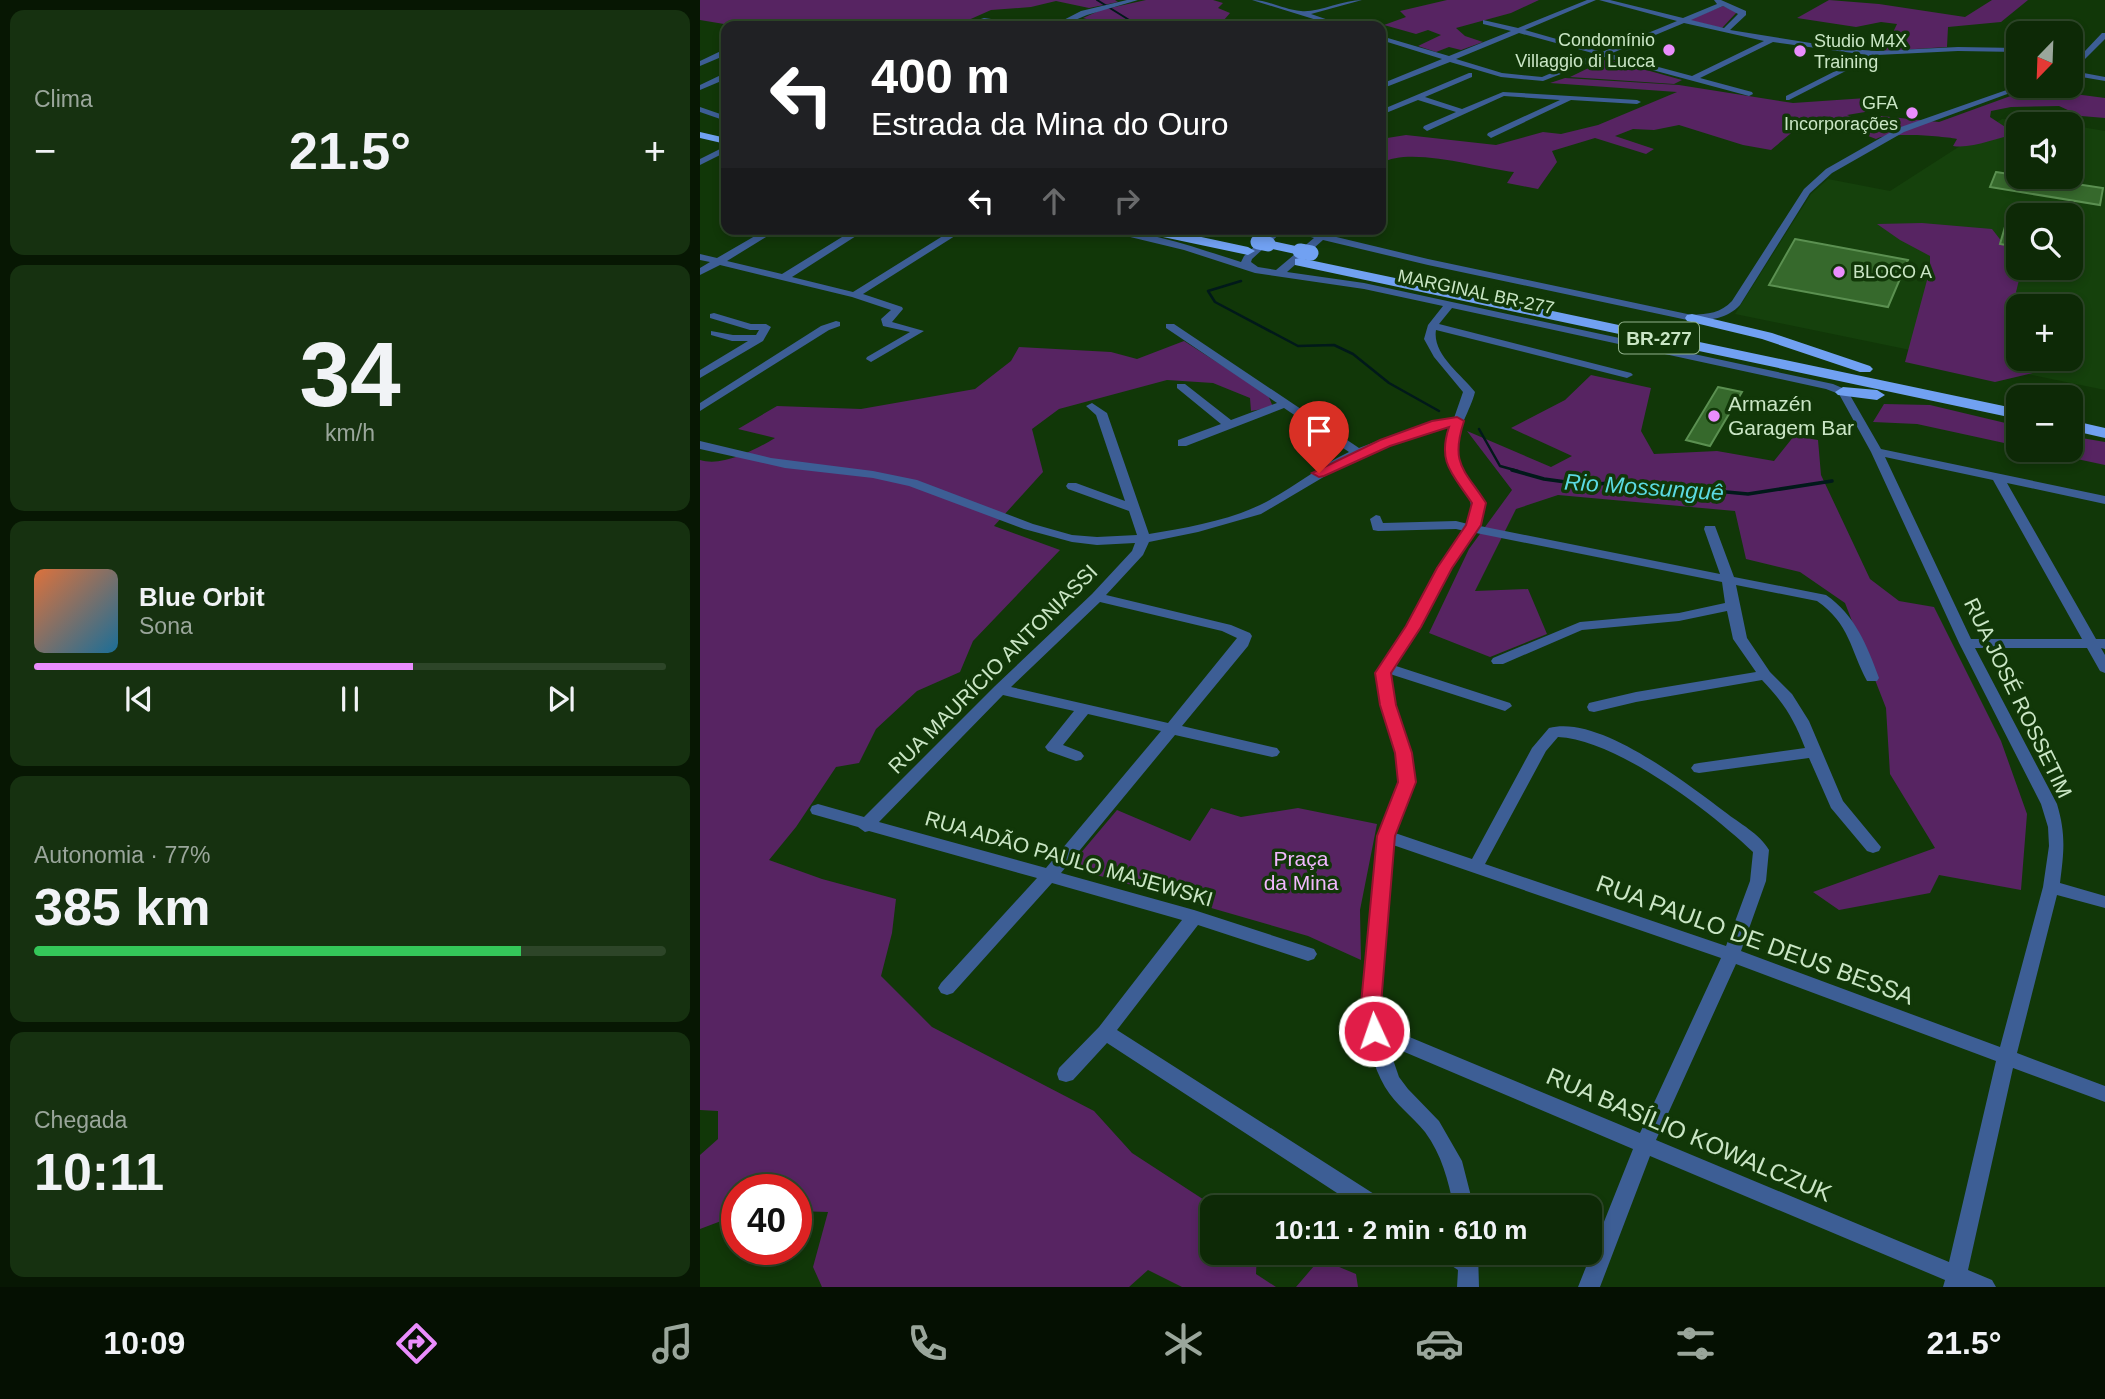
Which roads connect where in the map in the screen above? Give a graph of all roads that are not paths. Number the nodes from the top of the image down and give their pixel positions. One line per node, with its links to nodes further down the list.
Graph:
1 (1135, 0): 10 (street)
2 (1255, 0): 8 (street)
3 (1359, 0): 8 (street)
4 (1593, 0): 13 (street)
5 (1602, 0): 9 (street)
6 (1713, 0): 7 (street)
7 (1723, 4): 9 (street); 14 (street)
8 (1305, 13): 11 (street)
9 (1681, 20): 14 (street); 24 (street)
10 (1066, 21)
11 (1328, 21)
12 (1486, 22): 13 (street)
13 (1518, 31): 24 (street); 26 (street)
14 (1726, 31): 17 (street)
15 (2105, 35): 18 (street)
16 (1386, 40): 26 (street)
17 (1772, 40): 20 (street); 31 (street)
18 (2102, 43): 22 (street)
19 (2006, 50): 20 (street)
20 (1877, 53): 40 (street)
21 (2083, 53): 22 (street)
22 (2088, 53): 25 (street)
23 (721, 54): 27 (street)
24 (1605, 55): 26 (street); 31 (street)
25 (2083, 58)
26 (1449, 59): 33 (street)
27 (700, 64)
28 (2083, 74): 32 (street)
29 (1469, 75): 38 (street)
30 (721, 78): 35 (street)
31 (1692, 79): 37 (street)
32 (2105, 79)
33 (1386, 85)
34 (1386, 85): 38 (street)
35 (700, 88)
36 (2006, 92): 73 (street)
37 (1749, 94)
38 (1422, 95): 43 (street); 44 (street)
39 (1572, 98): 41 (street); 44 (street); 50 (street)
40 (1789, 98)
41 (1637, 102)
42 (700, 109): 45 (street)
43 (1386, 111)
44 (1463, 112): 47 (street)
45 (721, 117)
46 (700, 125): 48 (highway)
47 (1427, 128)
48 (721, 130)
49 (700, 135): 51 (highway)
50 (1492, 135)
51 (721, 140)
52 (721, 152): 53 (street)
53 (700, 162)
54 (764, 235): 66 (street)
55 (852, 235): 70 (street)
56 (951, 235): 71 (street)
57 (1129, 235): 67 (street, MARGINAL BR-277)
58 (1180, 235): 63 (highway, BR-277)
59 (1216, 235): 63 (highway, BR-277)
60 (1273, 235): 67 (street)
61 (1317, 235): 62 (street, MARGINAL BR-277)
62 (1322, 236): 69 (street); 75 (street, MARGINAL BR-277)
63 (1258, 248): 65 (highway, BR-277)
64 (700, 257): 66 (street)
65 (1300, 257): 83 (highway, BR-277); 89 (highway, BR-277)
66 (718, 261): 68 (street); 70 (street)
67 (1255, 270): 69 (street, MARGINAL BR-277)
68 (700, 272)
69 (1279, 274): 72 (street, MARGINAL BR-277)
70 (783, 278): 71 (street)
71 (855, 295): 82 (street)
72 (1451, 304): 78 (street); 87 (street, MARGINAL BR-277)
73 (1725, 313): 75 (street); 79 (street)
74 (714, 316): 81 (street)
75 (1692, 318): 79 (highway)
76 (836, 324): 93 (street)
77 (1170, 326): 91 (street)
78 (1433, 327): 85 (street); 98 (street)
79 (1741, 329): 83 (highway)
80 (715, 333): 81 (street)
81 (760, 339): 84 (street)
82 (871, 359)
83 (1866, 369): 90 (highway, BR-277)
84 (700, 375)
85 (1627, 375)
86 (1181, 386): 99 (street)
87 (1843, 392): 88 (highway); 96 (street, RUA JOSÉ ROSSETIM)
88 (1872, 395): 89 (highway); 96 (street)
89 (1928, 395): 94 (highway, BR-277)
90 (2006, 398)
91 (1287, 403): 99 (street); 105 (street)
92 (1092, 406): 109 (street)
93 (700, 408)
94 (2006, 411)
95 (2083, 415): 97 (highway)
96 (1858, 417): 104 (street, RUA JOSÉ ROSSETIM)
97 (2105, 419)
98 (1457, 421): 105 (street); 111 (street)
99 (1229, 425): 102 (street)
100 (2083, 428): 101 (highway)
101 (2105, 433)
102 (1182, 443)
103 (700, 445): 113 (street)
104 (1877, 452): 106 (street); 117 (street, RUA JOSÉ ROSSETIM)
105 (1360, 453): 113 (street)
106 (1997, 476): 108 (street); 118 (street)
107 (1072, 486): 109 (street)
108 (2105, 500)
109 (1133, 509): 113 (street)
110 (1376, 519): 111 (street)
111 (1471, 528): 114 (street); 120 (street)
112 (1710, 529): 114 (street)
113 (1144, 537): 115 (street, RUA MAURÍCIO ANTONIASSI)
114 (1728, 578): 116 (street); 123 (street)
115 (1097, 597): 124 (street, RUA MAURÍCIO ANTONIASSI); 128 (street)
116 (1732, 606): 119 (street); 122 (street)
117 (1966, 643): 118 (street); 139 (street, RUA JOSÉ ROSSETIM)
118 (2099, 644): 121 (street)
119 (1498, 661)
120 (1387, 668): 125 (street); 135 (street)
121 (2105, 668)
122 (1765, 676): 126 (street); 130 (street)
123 (1872, 678)
124 (1000, 689): 127 (street); 134 (street, RUA MAURÍCIO ANTONIASSI)
125 (1505, 706)
126 (1594, 707)
127 (1085, 708): 128 (street); 131 (street)
128 (1173, 727): 129 (street); 138 (street)
129 (1272, 752)
130 (1813, 752): 132 (street); 136 (street)
131 (1076, 756)
132 (1699, 768)
133 (818, 810): 134 (street, RUA ADÃO PAULO MAJEWSKI)
134 (865, 826): 138 (street, RUA ADÃO PAULO MAJEWSKI)
135 (1386, 836): 137 (street, RUA PAULO DE DEUS BESSA); 145 (street)
136 (1873, 847)
137 (1476, 866): 143 (street, RUA PAULO DE DEUS BESSA); 143 (street)
138 (1048, 877): 141 (street, RUA ADÃO PAULO MAJEWSKI); 144 (street)
139 (2051, 887): 140 (street); 147 (street, RUA JOSÉ ROSSETIM)
140 (2105, 902)
141 (1194, 917): 142 (street, RUA ADÃO PAULO MAJEWSKI); 146 (street)
142 (1308, 954)
143 (1731, 955): 147 (street, RUA PAULO DE DEUS BESSA); 150 (street)
144 (947, 988)
145 (1374, 1031): 150 (street, RUA BASÍLIO KOWALCZUK); 152 (street)
146 (1105, 1032): 148 (street); 151 (street)
147 (2006, 1058): 149 (street, RUA PAULO DE DEUS BESSA); 154 (street, RUA JOSÉ ROSSETIM)
148 (1066, 1074)
149 (2105, 1094)
150 (1645, 1144): 154 (street, RUA BASÍLIO KOWALCZUK); 156 (street)
151 (1358, 1195)
152 (1461, 1195)
153 (1468, 1265): 155 (street)
154 (1955, 1281): 157 (street, RUA BASÍLIO KOWALCZUK)
155 (1468, 1287)
156 (1589, 1287)
157 (1985, 1287)

